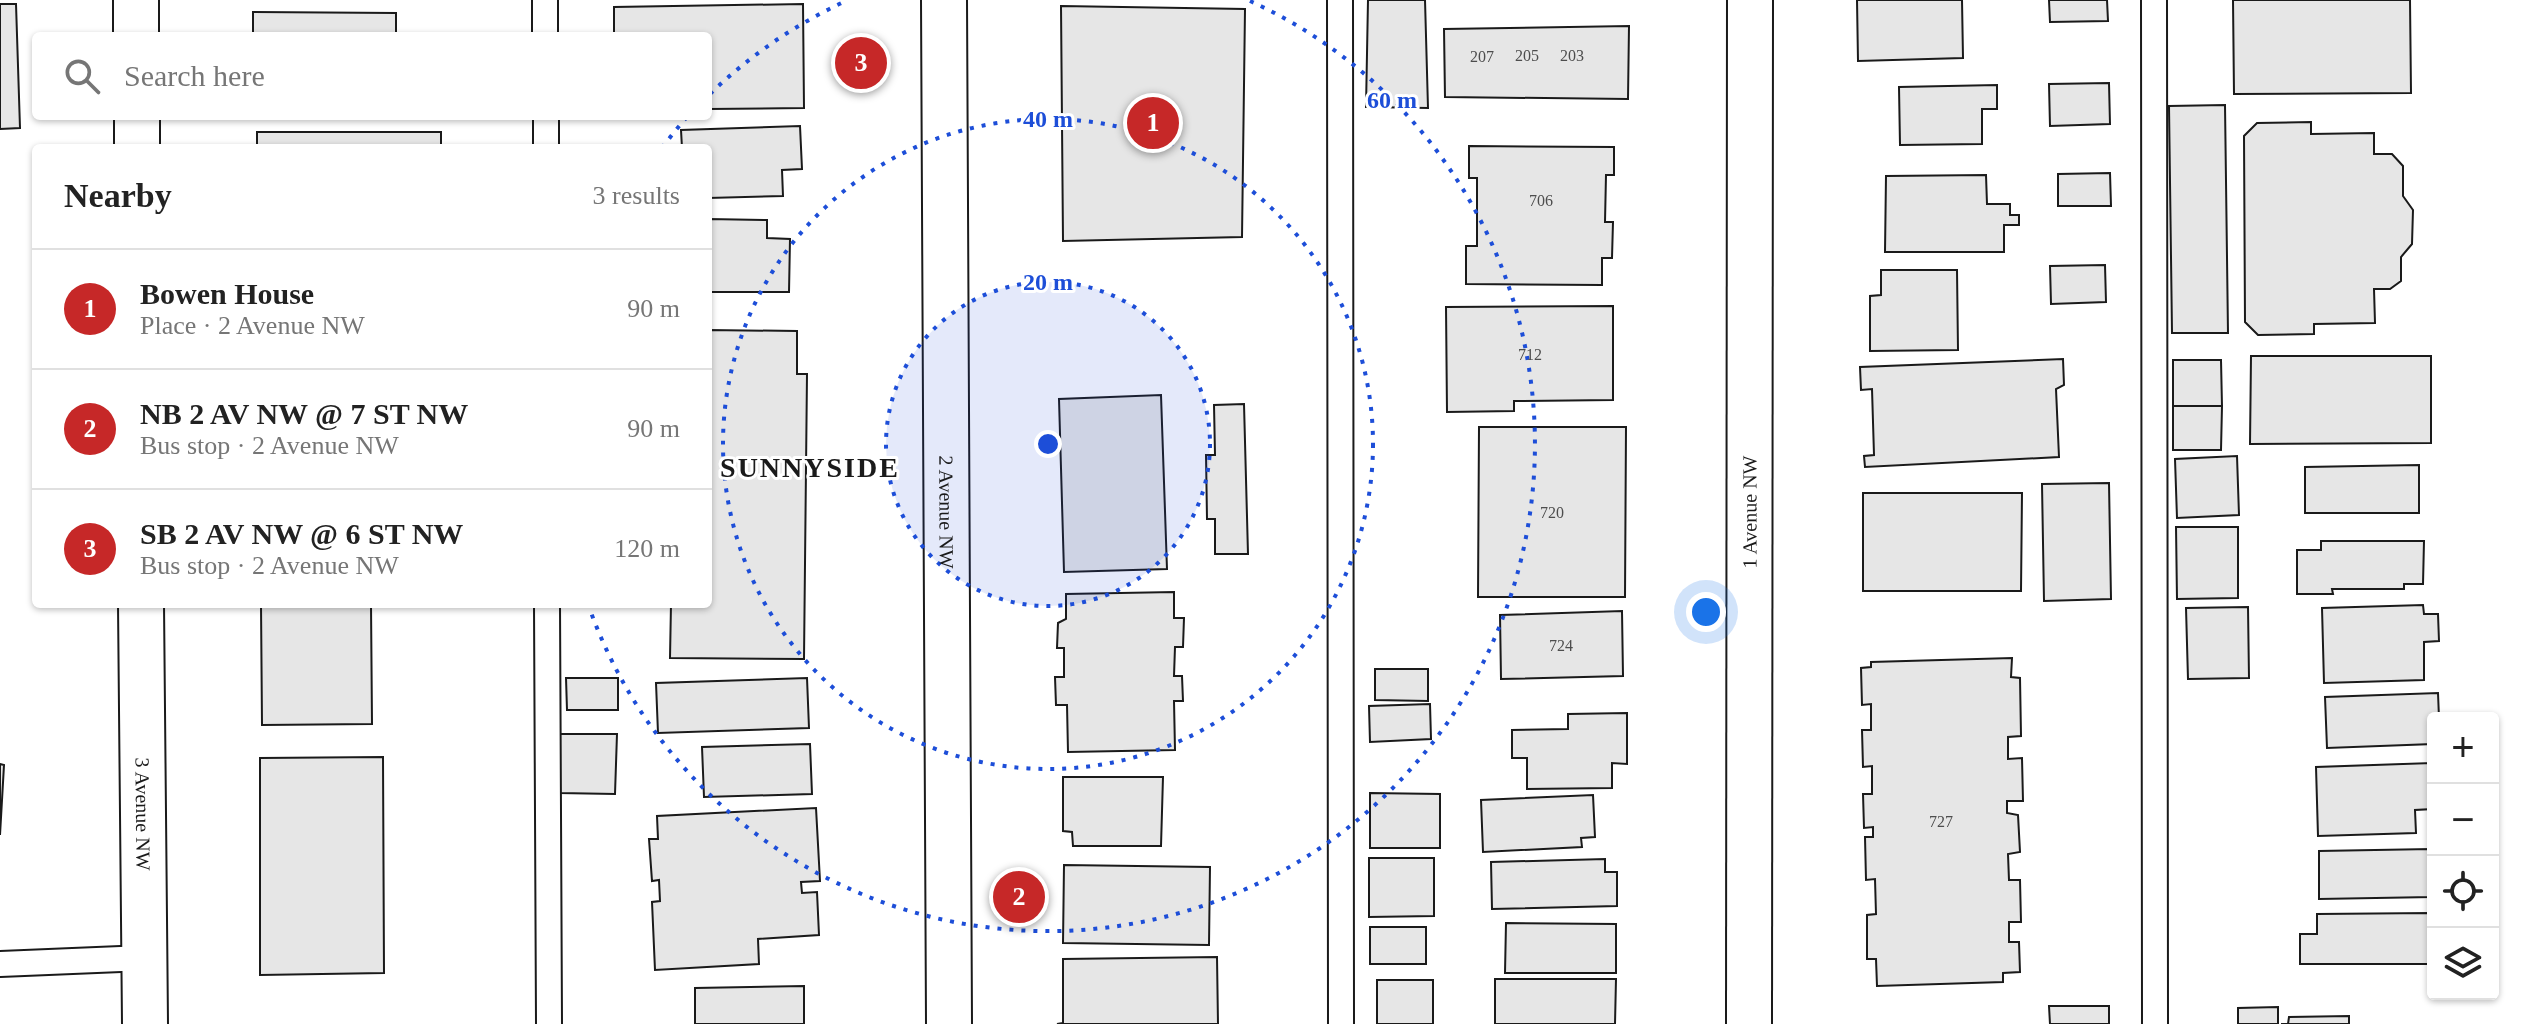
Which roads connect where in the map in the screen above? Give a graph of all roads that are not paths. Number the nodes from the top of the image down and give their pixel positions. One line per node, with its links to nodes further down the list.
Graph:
1 (136, 0): 7 (street)
2 (545, 0): 8 (lane)
3 (944, 0): 19 (street, 2 Avenue NW)
4 (1340, 0): 20 (lane)
5 (1750, 0): 21 (street, 1 Avenue NW)
6 (2154, 0): 22 (lane)
7 (136, 32)
8 (545, 32)
9 (137, 120): 11 (street)
10 (546, 120): 12 (lane)
11 (137, 144)
12 (546, 144)
13 (141, 608): 15 (street, 3 Avenue NW)
14 (547, 608): 18 (lane)
15 (145, 958): 16 (lane); 17 (street, 3 Avenue NW)
16 (0, 964)
17 (145, 1024)
18 (549, 1024)
19 (949, 1024)
20 (1341, 1024)
21 (1749, 1024)
22 (2155, 1024)

